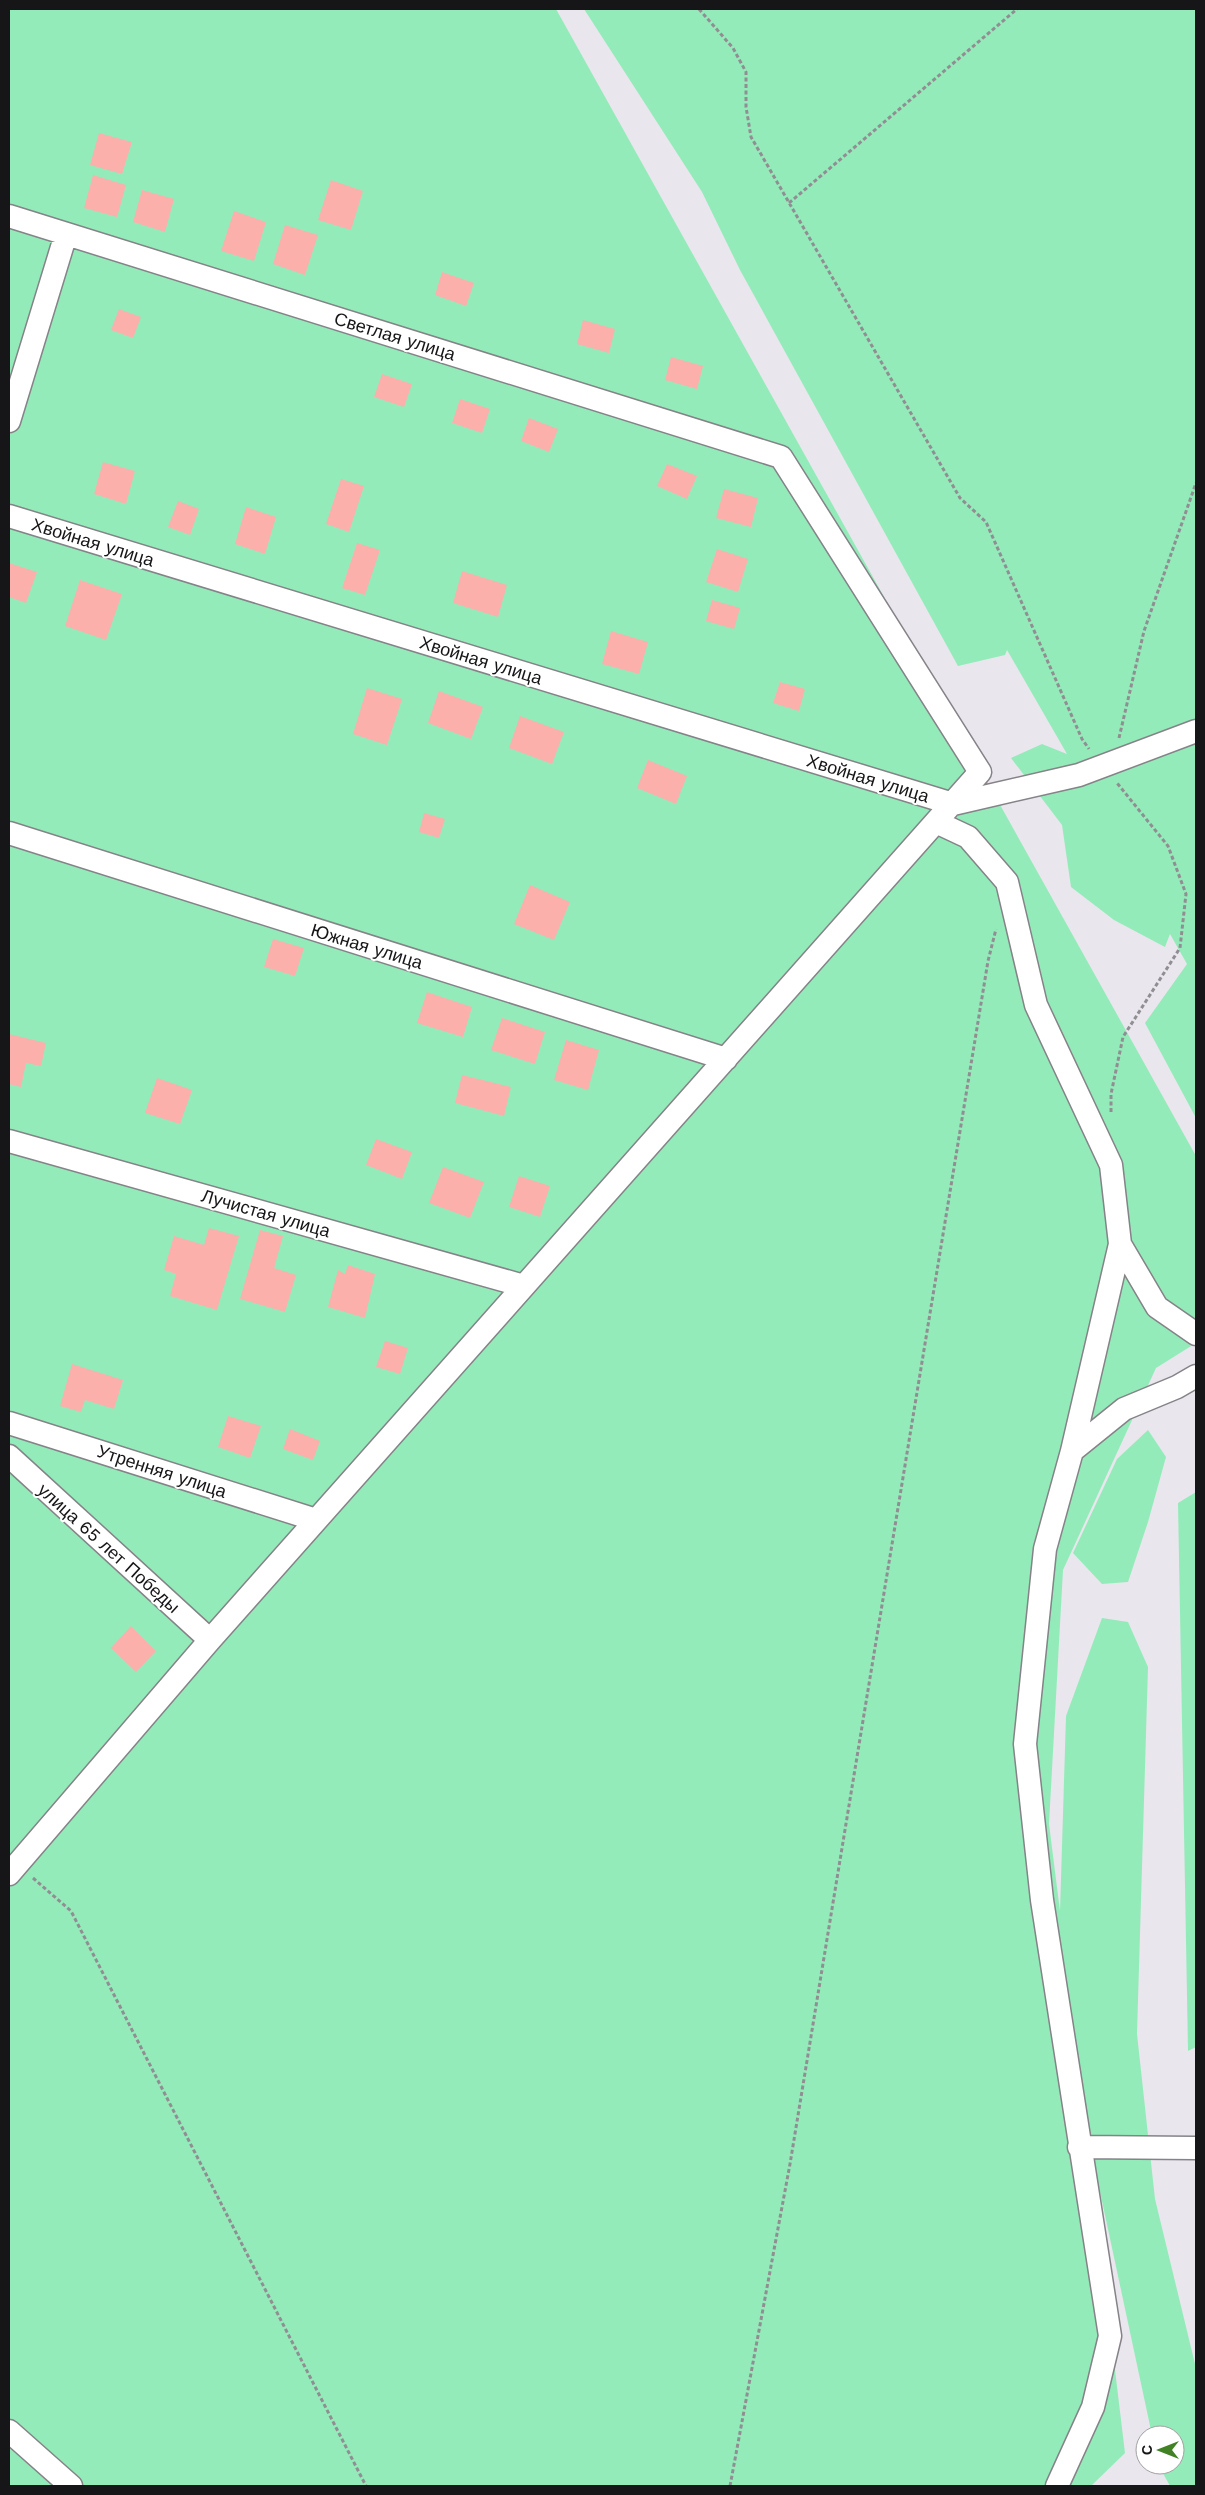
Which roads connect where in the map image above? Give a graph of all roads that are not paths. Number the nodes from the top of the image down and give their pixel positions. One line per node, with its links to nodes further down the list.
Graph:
1 (9, 216): 2 (street, Светлая улица)
2 (66, 234): 3 (street); 6 (street, Светлая улица)
3 (9, 420)
4 (9, 516): 6 (street, Хвойная улица)
5 (1196, 731): 6 (street)
6 (953, 804): 7 (street)
7 (936, 822): 9 (street); 11 (street)
8 (9, 833): 9 (street, Южная улица)
9 (726, 1058): 12 (street)
10 (9, 1141): 12 (street, Лучистая улица)
11 (1120, 1244): 13 (street); 16 (street)
12 (524, 1286): 18 (street)
13 (1196, 1334)
14 (1196, 1376): 16 (street)
15 (9, 1423): 18 (street, Утренняя улица)
16 (1072, 1451): 21 (street)
17 (9, 1456): 19 (street, улица 65 лет Победы)
18 (316, 1520): 19 (street)
19 (210, 1640): 20 (street)
20 (12, 1865)
21 (1079, 2147): 22 (street); 25 (street)
22 (1196, 2148)
23 (9, 2431): 24 (street)
24 (71, 2486)
25 (1057, 2486)

